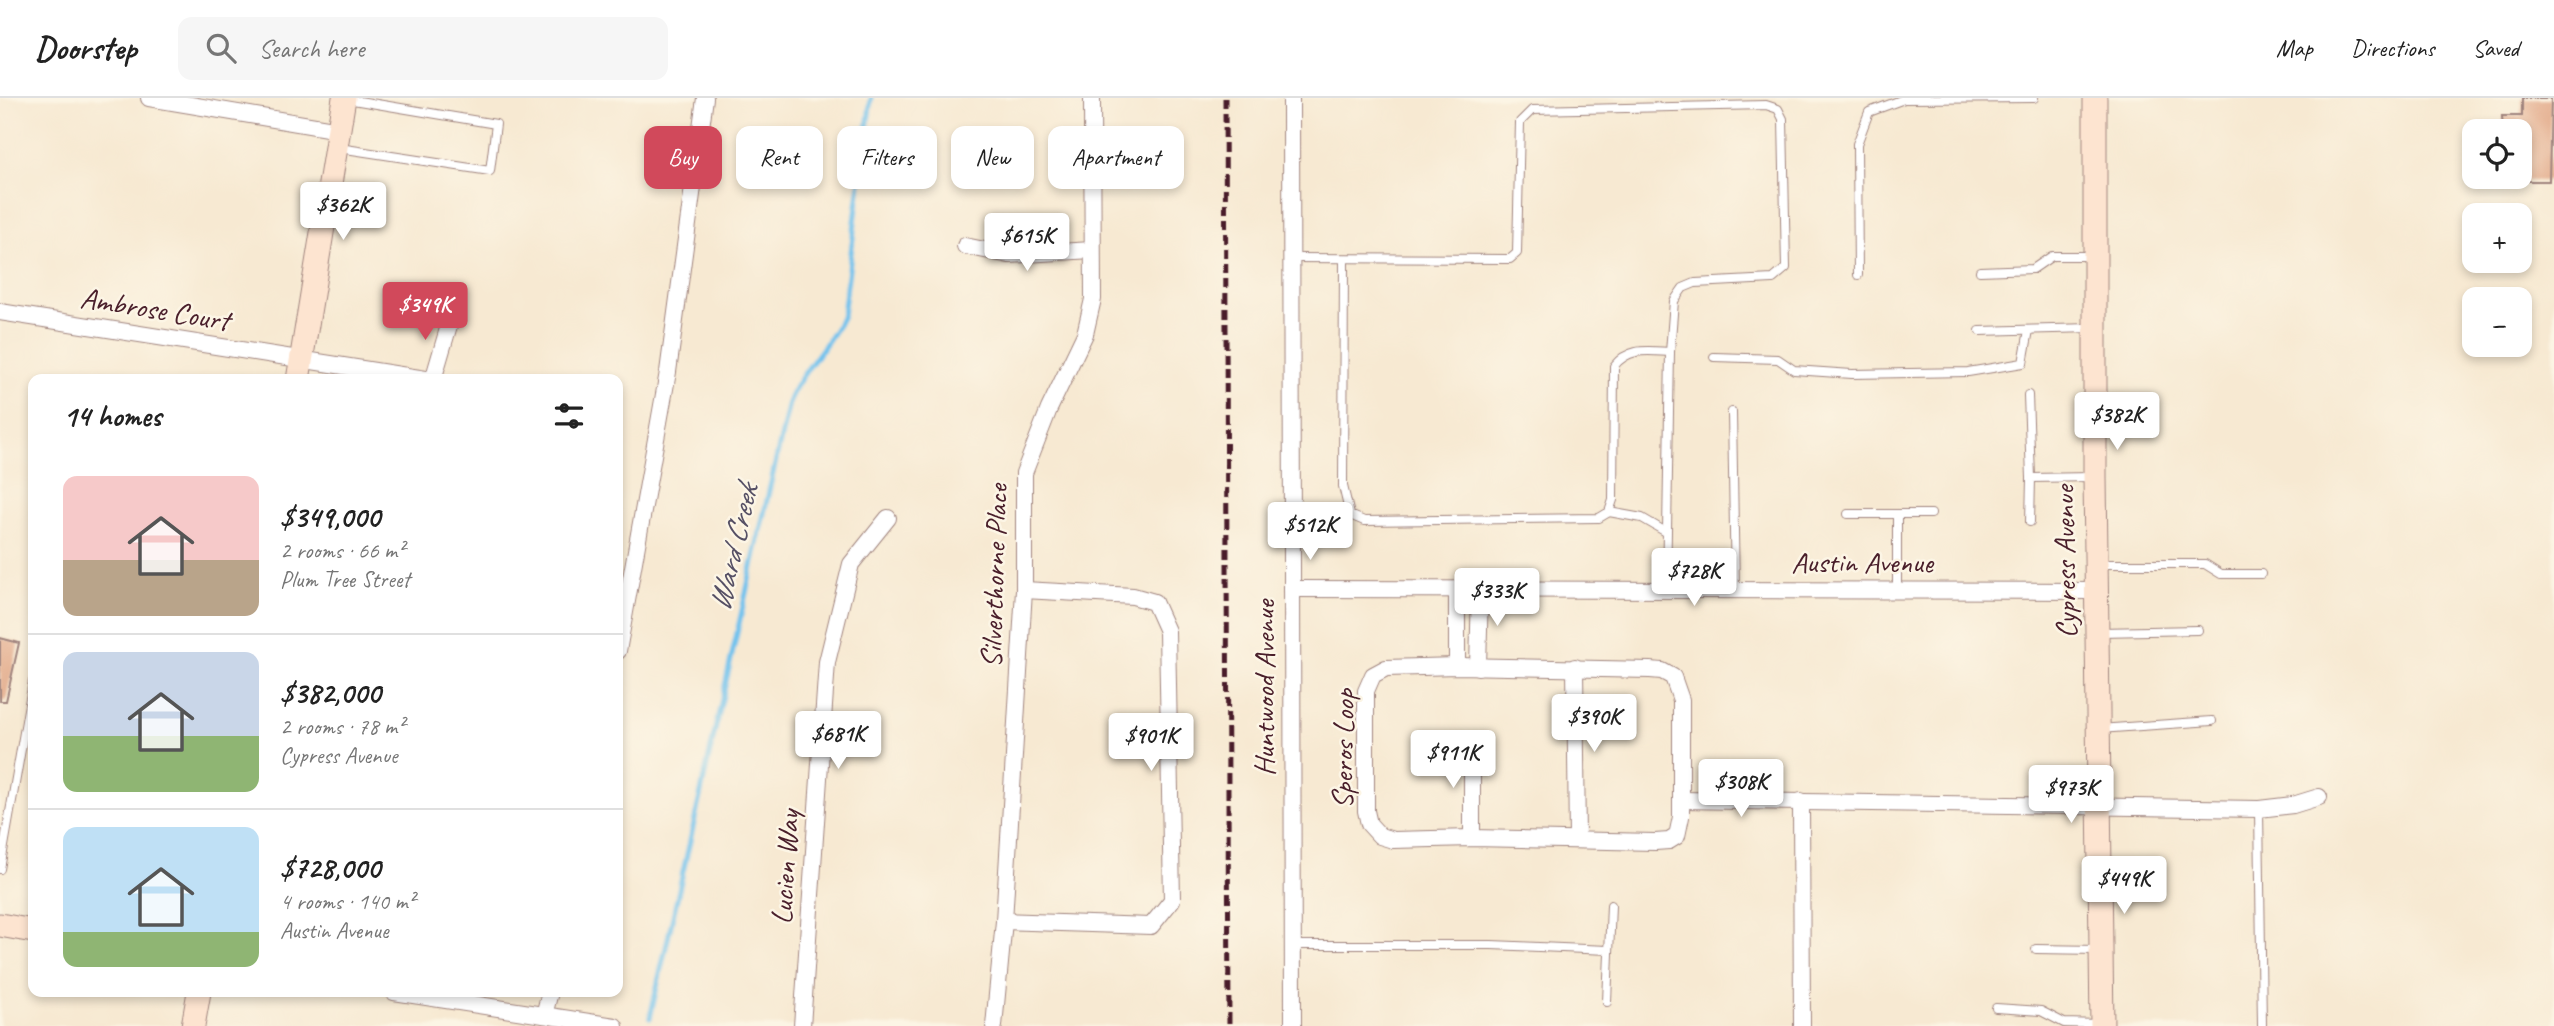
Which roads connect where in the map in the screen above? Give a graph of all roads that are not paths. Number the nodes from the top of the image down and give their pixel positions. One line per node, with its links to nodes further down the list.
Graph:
1 (149, 98): 8 (street)
2 (344, 98): 8 (street); 8 (lane)
3 (705, 98): 47 (street)
4 (1092, 98): 10 (street, Silverthorne Place)
5 (1291, 98): 12 (street, Huntwood Avenue)
6 (2034, 98): 15 (lane)
7 (2095, 98): 11 (street, Cypress Avenue)
8 (337, 138): 23 (street)
9 (965, 246): 10 (street)
10 (1092, 250): 41 (street, Silverthorne Place)
11 (2096, 256): 14 (lane); 18 (street, Cypress Avenue)
12 (1291, 258): 13 (lane); 39 (street, Huntwood Avenue)
13 (1344, 259): 21 (lane); 30 (lane)
14 (1980, 271)
15 (1858, 275)
16 (0, 312): 23 (street, Ambrose Court)
17 (452, 315): 25 (street)
18 (2095, 328): 19 (lane); 28 (street, Cypress Avenue)
19 (2029, 330): 20 (lane); 22 (lane)
20 (1980, 331)
21 (1670, 352): 30 (lane); 36 (lane)
22 (1714, 357)
23 (300, 370): 24 (street, Ambrose Court)
24 (353, 374)
25 (434, 374)
26 (2028, 395): 29 (lane)
27 (1732, 412): 44 (lane)
28 (2095, 477): 29 (lane); 37 (street, Cypress Avenue)
29 (2031, 478): 35 (lane)
30 (1609, 512): 36 (lane)
31 (1848, 514): 32 (lane)
32 (1897, 514): 33 (lane); 45 (lane)
33 (1931, 514)
34 (888, 518): 82 (street, Lucien Way)
35 (2030, 522)
36 (1666, 532): 43 (lane)
37 (2096, 564): 38 (lane); 46 (street, Cypress Avenue)
38 (2261, 574)
39 (1292, 589): 40 (street, Austin Avenue); 69 (street, Huntwood Avenue)
40 (1457, 589): 42 (street, Austin Avenue); 50 (street)
41 (1024, 590): 66 (street, Silverthorne Place); 66 (street)
42 (1480, 590): 43 (street, Austin Avenue); 51 (street)
43 (1666, 590): 44 (street, Austin Avenue)
44 (1735, 590): 45 (street, Austin Avenue)
45 (1897, 590): 46 (street, Austin Avenue)
46 (2097, 591): 49 (street, Cypress Avenue)
47 (623, 623)
48 (2198, 630): 49 (lane)
49 (2097, 632): 55 (street, Cypress Avenue)
50 (1457, 666): 51 (street, Speros Loop); 62 (street, Speros Loop)
51 (1478, 667): 52 (street, Speros Loop)
52 (1575, 667): 58 (street, Speros Loop); 63 (street)
53 (28, 709): 64 (lane)
54 (2212, 722): 55 (lane)
55 (2099, 729): 60 (street, Cypress Avenue)
56 (1472, 741): 62 (street)
57 (2319, 797): 61 (street)
58 (1681, 800): 59 (street); 63 (street, Speros Loop)
59 (1801, 801): 60 (street); 85 (street)
60 (2101, 807): 61 (street); 72 (street, Cypress Avenue)
61 (2259, 808): 86 (lane)
62 (1472, 838): 63 (street, Speros Loop)
63 (1577, 840)
64 (0, 869)
65 (1611, 905): 71 (lane)
66 (1004, 922): 83 (street, Silverthorne Place)
67 (0, 925): 68 (street)
68 (28, 931)
69 (1292, 945): 71 (lane); 84 (street, Huntwood Avenue)
70 (2036, 949): 72 (lane)
71 (1608, 950): 76 (lane)
72 (2102, 950): 79 (street, Cypress Avenue)
73 (198, 997): 80 (street)
74 (423, 997): 78 (street)
75 (550, 997): 78 (street)
76 (1607, 1002)
77 (1996, 1008): 79 (lane)
78 (549, 1019): 81 (street)
79 (2102, 1025)
80 (193, 1026)
81 (615, 1026)
82 (802, 1026)
83 (994, 1026)
84 (1293, 1026)
85 (1802, 1026)
86 (2262, 1026)

